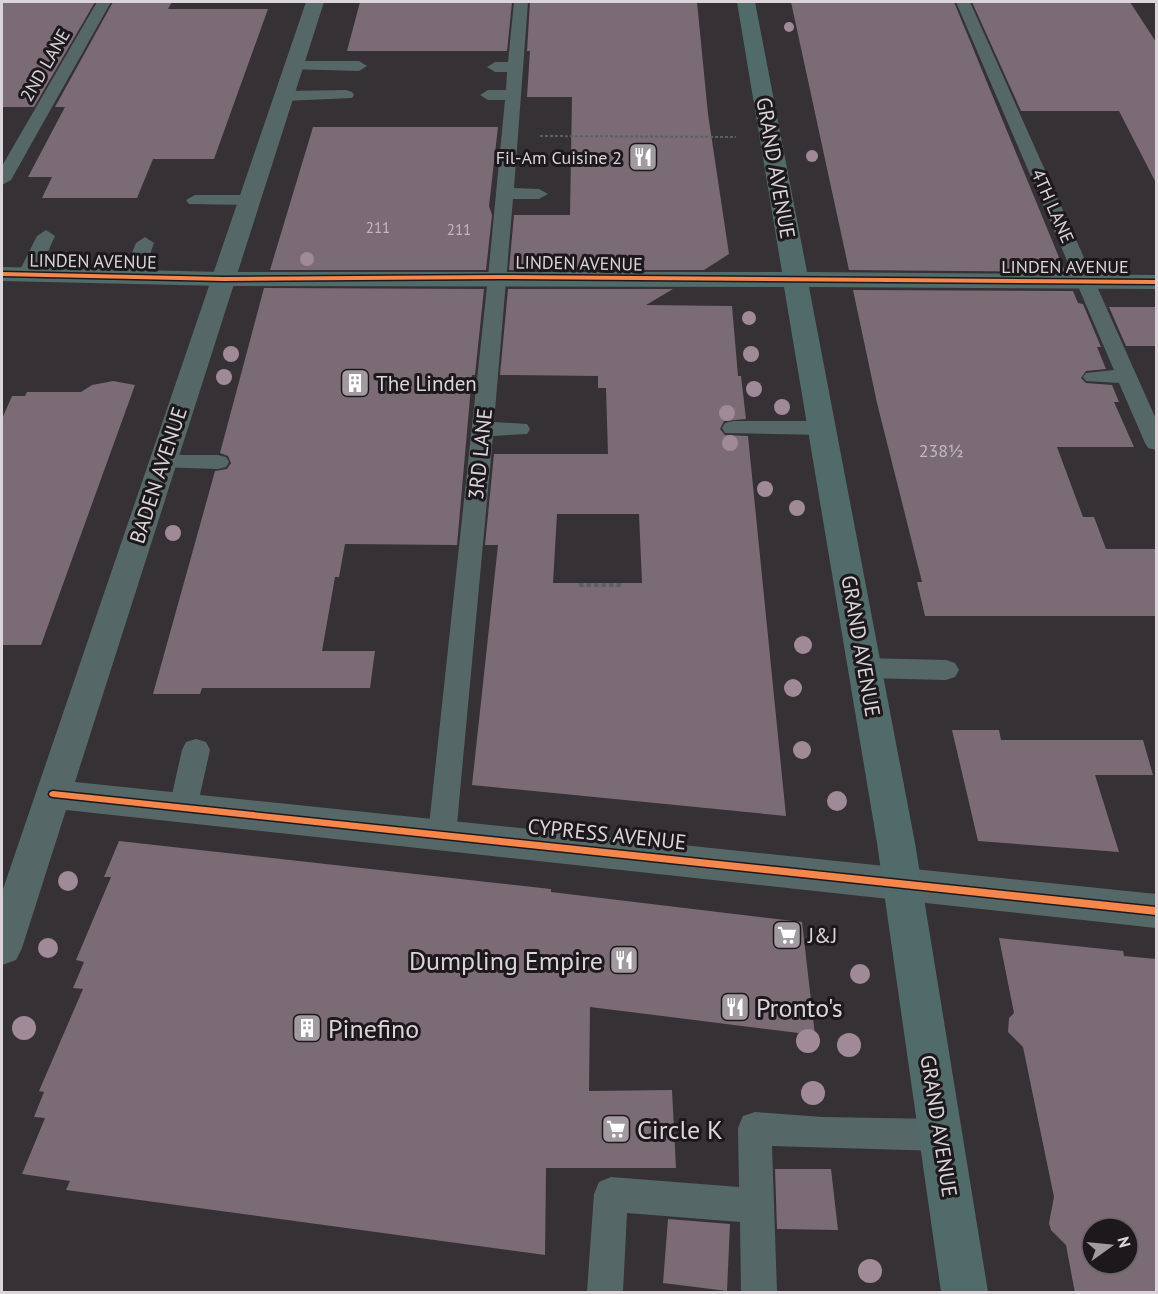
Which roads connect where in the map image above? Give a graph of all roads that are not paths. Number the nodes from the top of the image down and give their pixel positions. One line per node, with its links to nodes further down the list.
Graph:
1 (104, 2): 14 (lane, 2ND LANE)
2 (315, 2): 6 (street, BADEN AVENUE)
3 (521, 2): 9 (lane, 3RD LANE)
4 (746, 2): 26 (main road, GRAND AVENUE)
5 (963, 2): 27 (lane, 4TH LANE)
6 (294, 66): 7 (lane); 13 (street, BADEN AVENUE)
7 (359, 66)
8 (495, 67): 9 (lane)
9 (516, 67): 12 (lane, 3RD LANE)
10 (346, 95): 13 (lane)
11 (488, 95): 12 (lane)
12 (513, 95): 15 (lane, 3RD LANE)
13 (284, 96): 18 (street, BADEN AVENUE)
14 (2, 180)
15 (505, 194): 16 (lane); 24 (lane, 3RD LANE)
16 (539, 194)
17 (195, 200): 18 (lane)
18 (249, 200): 25 (street, BADEN AVENUE)
19 (46, 236): 22 (lane)
20 (145, 243): 23 (lane)
21 (2, 274): 22 (main road, LINDEN AVENUE)
22 (28, 274): 23 (main road, LINDEN AVENUE)
23 (132, 277): 25 (main road, LINDEN AVENUE)
24 (498, 277): 25 (main road, LINDEN AVENUE); 26 (main road, LINDEN AVENUE); 33 (lane, 3RD LANE)
25 (223, 279): 36 (street, BADEN AVENUE)
26 (795, 280): 27 (main road, LINDEN AVENUE); 32 (main road, GRAND AVENUE)
27 (1086, 282): 28 (main road, LINDEN AVENUE); 29 (lane, 4TH LANE)
28 (1156, 282)
29 (1127, 376): 30 (lane); 35 (lane, 4TH LANE)
30 (1093, 377)
31 (733, 428): 32 (lane)
32 (823, 428): 38 (main road, GRAND AVENUE)
33 (483, 429): 34 (lane); 43 (lane, 3RD LANE)
34 (519, 429)
35 (1156, 443)
36 (163, 462): 37 (lane); 41 (street, BADEN AVENUE)
37 (218, 462)
38 (865, 668): 39 (lane); 44 (main road, GRAND AVENUE)
39 (946, 670)
40 (196, 750): 42 (lane)
41 (53, 794): 42 (street, CYPRESS AVENUE); 45 (street, BADEN AVENUE)
42 (183, 808): 43 (street, CYPRESS AVENUE)
43 (442, 835): 44 (street, CYPRESS AVENUE)
44 (903, 884): 46 (street, CYPRESS AVENUE); 48 (main road, GRAND AVENUE)
45 (11, 892): 47 (street, BADEN AVENUE)
46 (1156, 911)
47 (2, 948)
48 (940, 1135): 49 (lane); 52 (main road, GRAND AVENUE)
49 (757, 1206): 50 (lane); 51 (lane)
50 (605, 1293)
51 (759, 1293)
52 (965, 1293)

